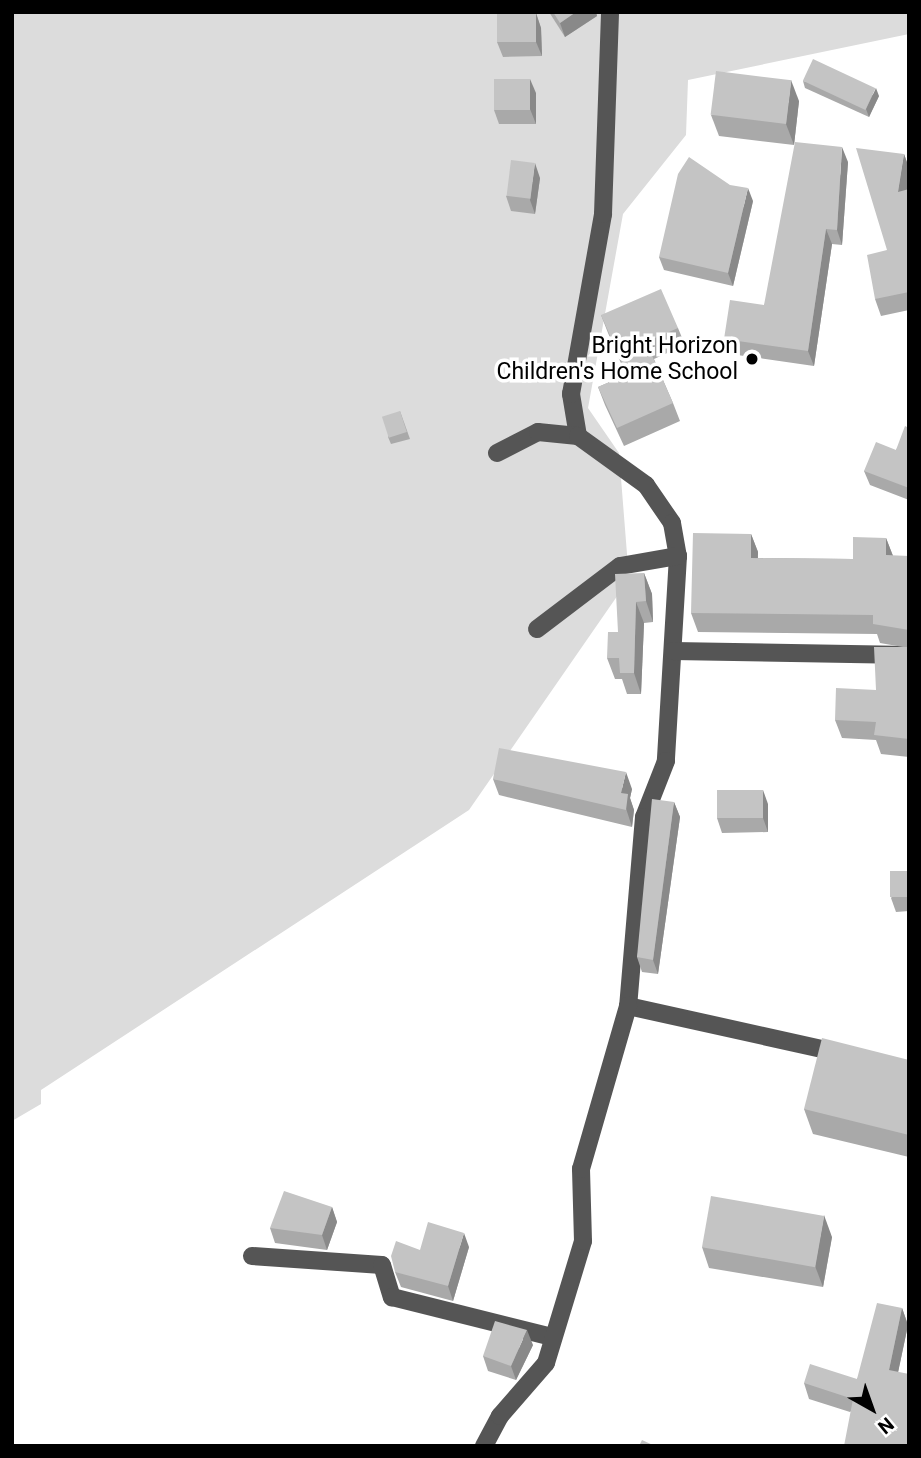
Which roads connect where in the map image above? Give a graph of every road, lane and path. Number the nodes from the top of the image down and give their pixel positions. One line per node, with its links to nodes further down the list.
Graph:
1 (610, 12): 2 (street)
2 (578, 436): 3 (street); 4 (street)
3 (497, 453)
4 (678, 556): 5 (street); 6 (street)
5 (537, 629)
6 (673, 650): 7 (street); 8 (street)
7 (909, 655)
8 (628, 1006): 9 (street); 11 (street)
9 (855, 1056)
10 (252, 1256): 11 (street)
11 (552, 1337): 12 (street)
12 (484, 1446)

